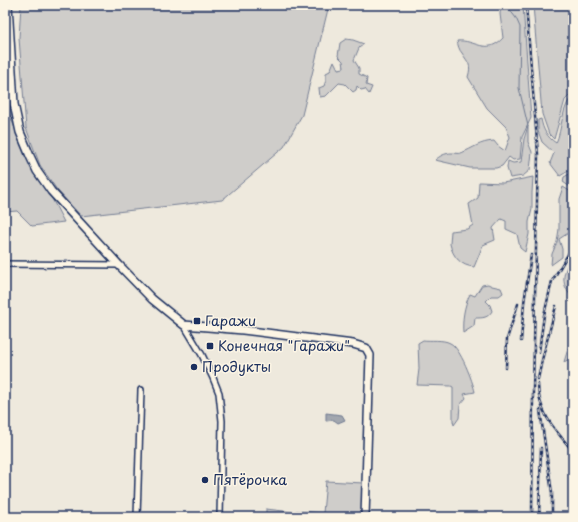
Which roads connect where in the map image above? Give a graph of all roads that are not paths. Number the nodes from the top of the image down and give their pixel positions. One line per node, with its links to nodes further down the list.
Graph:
1 (8, 5): 3 (main road)
2 (5, 264): 3 (street)
3 (119, 265): 4 (main road)
4 (184, 325): 7 (street); 8 (main road)
5 (141, 390): 6 (street)
6 (137, 517)
7 (220, 517)
8 (365, 517)

